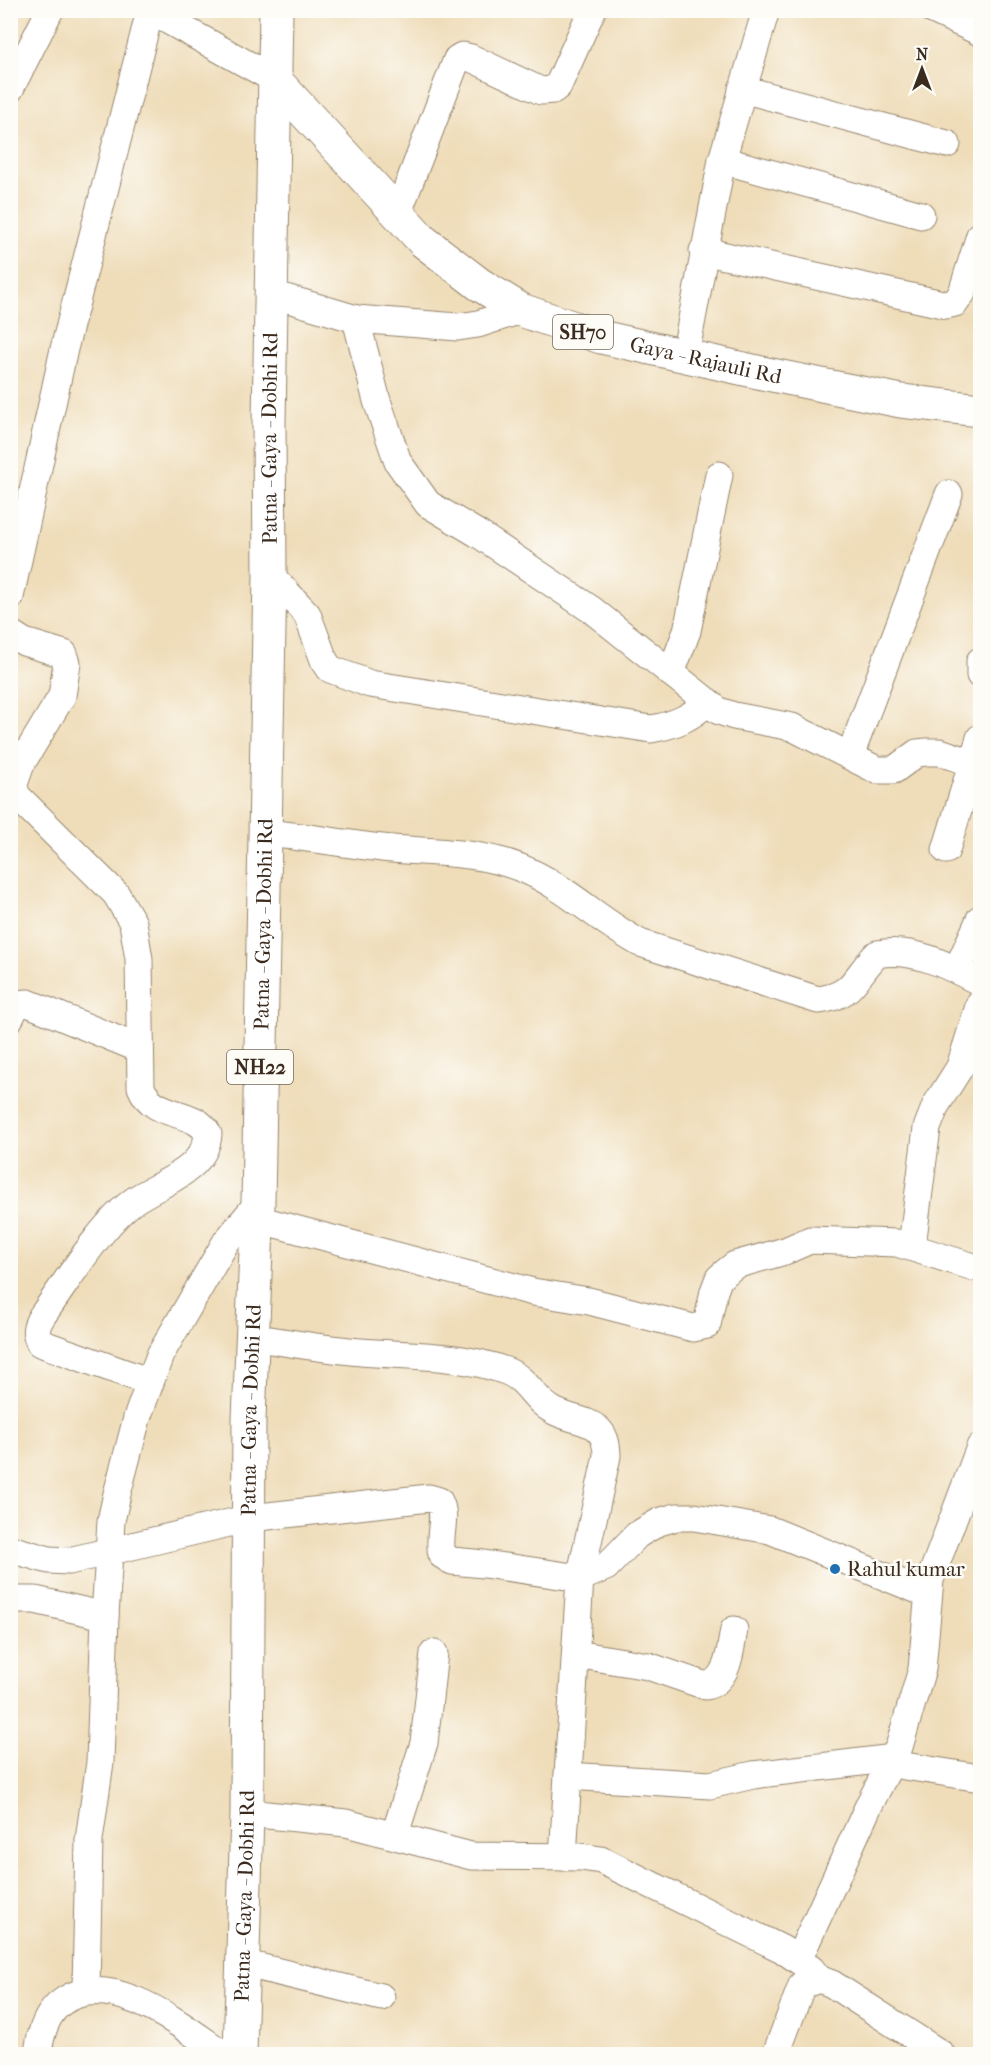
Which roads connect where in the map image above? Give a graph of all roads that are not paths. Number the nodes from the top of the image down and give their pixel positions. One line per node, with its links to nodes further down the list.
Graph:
1 (50, 10): 9 (street)
2 (276, 10): 8 (main road, Patna - Gaya - Dobhi Rd / NH22)
3 (592, 10): 13 (street)
4 (766, 10): 10 (street)
5 (933, 10): 7 (street)
6 (150, 11): 8 (street); 25 (street)
7 (981, 32)
8 (274, 79): 13 (main road, Gaya - Rajauli Rd / SH70); 17 (main road, Patna - Gaya - Dobhi Rd / NH22)
9 (10, 89)
10 (742, 89): 11 (street); 12 (street)
11 (947, 144)
12 (722, 160): 14 (street); 16 (street)
13 (397, 215): 18 (main road, Gaya - Rajauli Rd / SH70)
14 (921, 215)
15 (981, 235): 16 (street)
16 (703, 251): 20 (street)
17 (272, 294): 19 (street); 24 (main road, Patna - Gaya - Dobhi Rd / NH22)
18 (521, 310): 19 (street); 20 (main road, Gaya - Rajauli Rd / SH70)
19 (356, 319): 28 (street)
20 (685, 356): 21 (main road, Gaya - Rajauli Rd / SH70)
21 (981, 410)
22 (719, 475): 28 (street)
23 (949, 494): 32 (street)
24 (270, 575): 30 (street); 33 (main road, Patna - Gaya - Dobhi Rd / NH22)
25 (10, 597)
26 (10, 633): 40 (street)
27 (981, 661): 29 (street)
28 (671, 673): 30 (street)
29 (981, 675)
30 (708, 702): 32 (street)
31 (977, 750): 32 (street); 34 (street)
32 (850, 756)
33 (264, 833): 36 (street); 41 (main road, Patna - Gaya - Dobhi Rd / NH22)
34 (946, 849)
35 (981, 919): 36 (street)
36 (957, 970): 37 (street)
37 (981, 982)
38 (981, 1003): 42 (street)
39 (10, 1018): 40 (street)
40 (140, 1049): 45 (street)
41 (258, 1211): 42 (street); 44 (main road, Patna - Gaya - Dobhi Rd / NH22); 45 (street)
42 (912, 1246): 43 (street)
43 (981, 1269)
44 (252, 1337): 48 (main road, Patna - Gaya - Dobhi Rd / NH22); 51 (street)
45 (150, 1382): 50 (street)
46 (981, 1447): 47 (street)
47 (974, 1484): 52 (street)
48 (250, 1518): 50 (street); 51 (street); 61 (main road, Patna - Gaya - Dobhi Rd / NH22)
49 (10, 1550): 50 (street)
50 (110, 1553): 54 (street)
51 (580, 1578): 52 (street); 57 (street)
52 (928, 1594): 58 (street)
53 (10, 1600): 54 (street)
54 (105, 1616): 67 (street)
55 (734, 1630): 57 (street)
56 (434, 1653): 62 (street)
57 (576, 1654): 59 (street)
58 (893, 1761): 59 (street); 60 (street); 64 (street)
59 (568, 1776): 63 (street)
60 (981, 1778)
61 (247, 1813): 62 (street); 65 (main road, Patna - Gaya - Dobhi Rd / NH22)
62 (395, 1834): 63 (street)
63 (563, 1857): 64 (street)
64 (799, 1958): 66 (street)
65 (242, 1963): 68 (street); 71 (main road, Patna - Gaya - Dobhi Rd / NH22)
66 (819, 1979): 72 (street); 73 (street)
67 (87, 1990): 69 (street); 70 (street)
68 (381, 1997)
69 (38, 2055)
70 (223, 2055)
71 (240, 2055)
72 (776, 2055)
73 (941, 2055)

